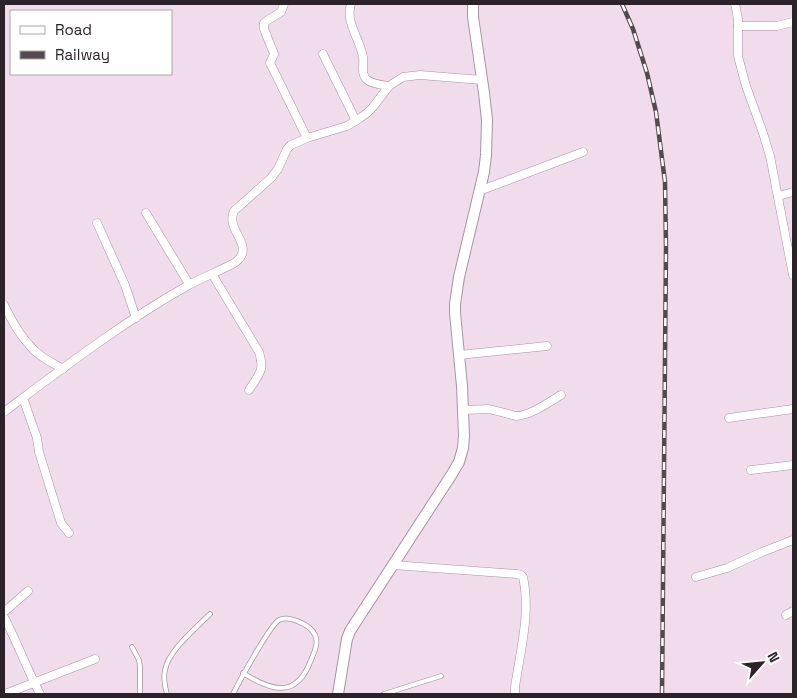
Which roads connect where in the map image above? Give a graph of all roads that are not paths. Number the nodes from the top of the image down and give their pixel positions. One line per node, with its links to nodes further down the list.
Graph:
1 (284, 4): 11 (street)
2 (351, 4): 9 (street)
3 (473, 4): 8 (street)
4 (735, 5): 5 (street)
5 (738, 22): 6 (street); 15 (street)
6 (793, 22)
7 (323, 54): 10 (street)
8 (482, 80): 9 (street); 13 (street)
9 (389, 86): 10 (street)
10 (356, 121): 11 (street)
11 (308, 138): 18 (street)
12 (584, 152): 13 (street)
13 (479, 191): 24 (street)
14 (793, 192): 15 (street)
15 (778, 196): 19 (street)
16 (146, 213): 20 (street)
17 (97, 223): 22 (street)
18 (212, 274): 20 (street); 26 (street)
19 (793, 275)
20 (189, 284): 22 (street)
21 (4, 305): 25 (street)
22 (136, 318): 25 (street)
23 (547, 346): 24 (street)
24 (459, 356): 30 (street)
25 (63, 369): 28 (street)
26 (249, 390)
27 (561, 395): 30 (street)
28 (23, 398): 31 (street); 35 (street)
29 (793, 408): 32 (street)
30 (463, 410): 37 (street)
31 (4, 412)
32 (729, 418)
33 (793, 465): 34 (street)
34 (751, 470)
35 (69, 533)
36 (793, 540): 38 (street)
37 (393, 565): 53 (street); 55 (street)
38 (696, 578)
39 (28, 591): 40 (street)
40 (4, 612)
41 (210, 614): 51 (lane)
42 (4, 617): 47 (street)
43 (132, 647): 50 (lane)
44 (95, 659): 47 (street)
45 (243, 673): 45 (lane); 52 (lane)
46 (442, 676): 54 (lane)
47 (34, 682): 48 (street); 49 (street)
48 (5, 694)
49 (40, 694)
50 (140, 694)
51 (166, 694)
52 (233, 694)
53 (338, 694)
54 (384, 694)
55 (515, 694)

